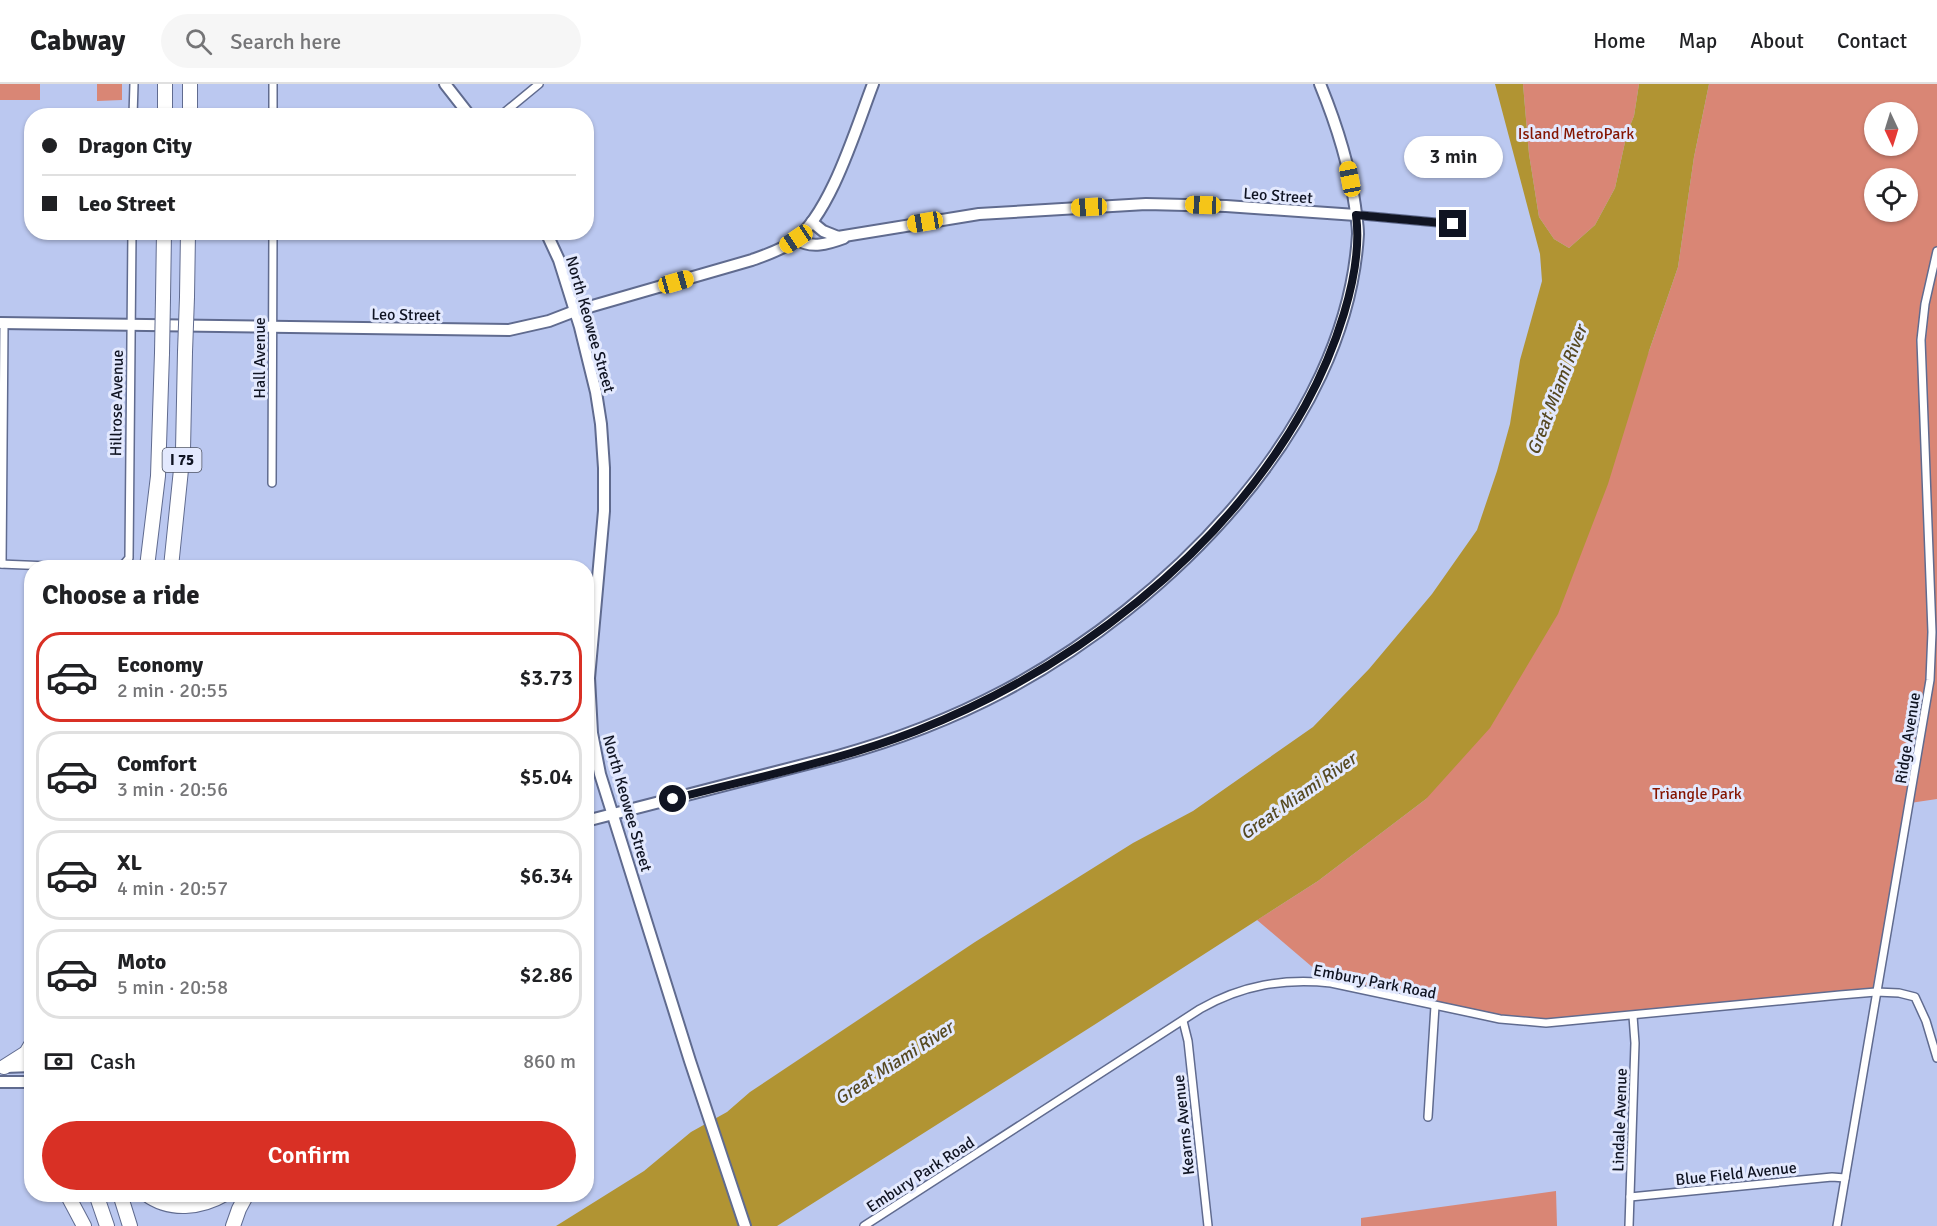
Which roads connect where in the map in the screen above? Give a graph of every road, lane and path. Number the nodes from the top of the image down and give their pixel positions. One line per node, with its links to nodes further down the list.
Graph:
1 (134, 84): 9 (street)
2 (165, 84): 10 (highway)
3 (190, 84): 11 (highway)
4 (273, 84): 12 (street)
5 (445, 84): 13 (street)
6 (539, 84): 14 (street)
7 (873, 84): 16 (street)
8 (1320, 84): 15 (street)
9 (133, 108)
10 (165, 108)
11 (190, 108)
12 (273, 108)
13 (464, 108)
14 (510, 108)
15 (1356, 215): 17 (street, Leo Street); 18 (street, Leo Street); 38 (street)
16 (812, 222): 18 (street, Leo Street); 19 (street, Leo Street)
17 (1453, 224)
18 (850, 236): 19 (street, Leo Street)
19 (796, 239): 26 (street, Leo Street)
20 (132, 240): 28 (street, Hillrose Avenue)
21 (164, 240): 32 (highway, I 75, bridge)
22 (188, 240): 33 (highway, I 75, bridge)
23 (273, 240): 29 (street, Hall Avenue)
24 (550, 240): 26 (street, North Keowee Street)
25 (1936, 256): 40 (street, Ridge Avenue)
26 (575, 311): 29 (street, Leo Street); 36 (street, North Keowee Street)
27 (2, 324): 28 (street, Leo Street); 34 (street)
28 (130, 326): 29 (street, Leo Street); 31 (street, Hillrose Avenue)
29 (272, 327): 30 (street, Hall Avenue)
30 (272, 483)
31 (127, 560)
32 (148, 560)
33 (172, 560)
34 (1, 564): 35 (street)
35 (24, 565)
36 (594, 613)
37 (594, 742): 38 (street, North Keowee Street)
38 (612, 814): 39 (street); 63 (street, North Keowee Street)
39 (594, 818)
40 (1876, 992): 42 (street, Embury Park Road); 45 (street, Embury Park Road); 51 (street, Ridge Avenue)
41 (1436, 1006): 42 (street, Embury Park Road); 43 (street, Embury Park Road); 50 (street)
42 (1633, 1016): 52 (street, Lindale Avenue)
43 (1183, 1021): 64 (street, Embury Park Road); 65 (street, Kearns Avenue)
44 (24, 1054): 47 (highway)
45 (1937, 1058)
46 (24, 1066): 47 (street)
47 (2, 1067)
48 (0, 1082): 49 (street)
49 (24, 1082)
50 (1428, 1117)
51 (1845, 1178): 52 (street, Blue Field Avenue); 67 (street, Ridge Avenue)
52 (1630, 1197): 66 (street, Lindale Avenue)
53 (71, 1202): 59 (highway)
54 (99, 1202): 60 (highway)
55 (122, 1202): 61 (highway)
56 (164, 1202): 57 (highway)
57 (208, 1202)
58 (243, 1202): 62 (highway)
59 (84, 1226)
60 (107, 1226)
61 (130, 1226)
62 (233, 1226)
63 (745, 1226)
64 (864, 1226)
65 (1208, 1226)
66 (1629, 1226)
67 (1837, 1226)

